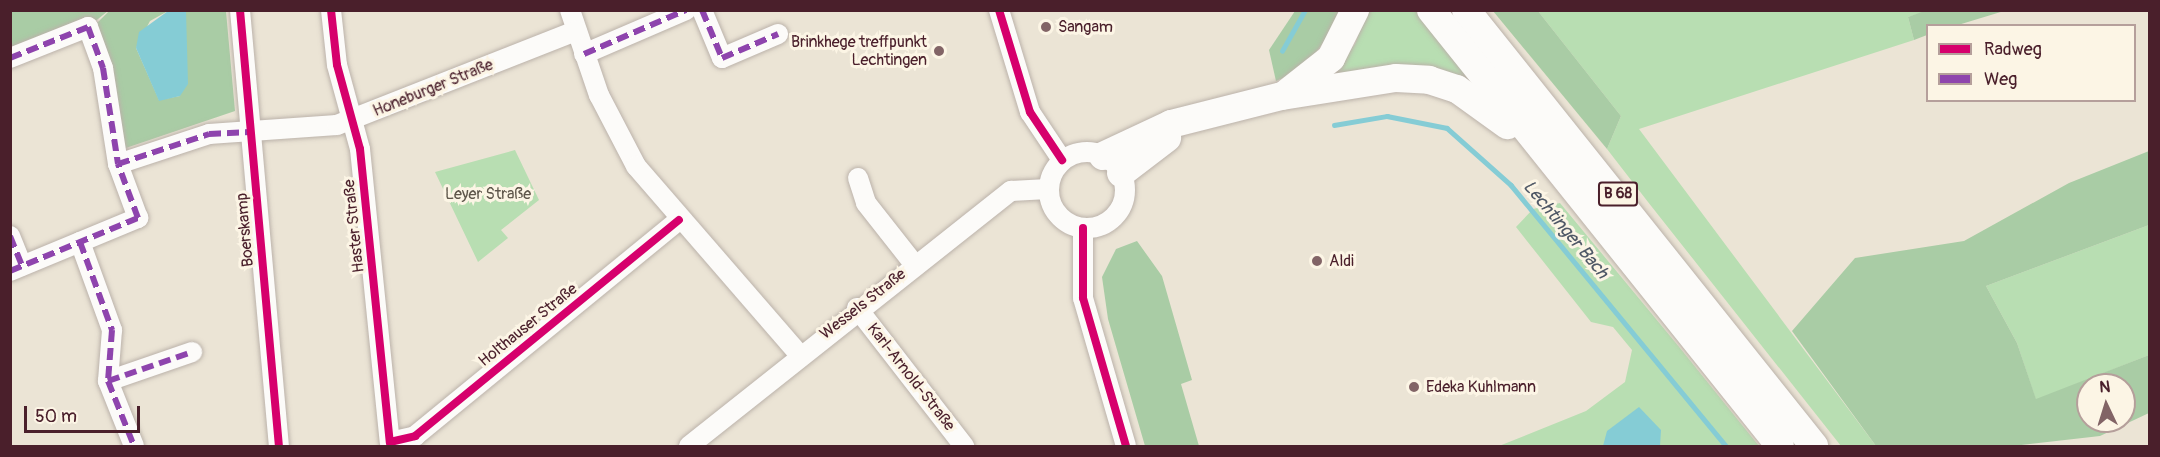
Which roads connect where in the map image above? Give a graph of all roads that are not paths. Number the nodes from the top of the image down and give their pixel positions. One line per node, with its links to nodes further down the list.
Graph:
1 (240, 10): 16 (street, Boerskamp)
2 (331, 10): 15 (street, Haster Straße)
3 (570, 10): 10 (street)
4 (686, 10): 12 (street)
5 (702, 10): 11 (street)
6 (999, 10): 17 (street)
7 (1355, 10): 14 (highway)
8 (1431, 10): 22 (highway, B 68)
9 (1467, 12): 40 (highway, B 68)
10 (576, 31): 12 (street); 15 (street, Honeburger Straße)
11 (778, 34)
12 (584, 54): 23 (street)
13 (10, 58): 18 (street)
14 (1282, 96): 19 (highway); 22 (highway)
15 (353, 120): 16 (street, Honeburger Straße); 33 (street, Haster Straße)
16 (250, 132): 18 (street, Honeburger Straße); 35 (street, Boerskamp)
17 (1062, 160): 19 (street); 21 (street)
18 (118, 164): 26 (street)
19 (1112, 164): 24 (street)
20 (858, 178): 27 (street)
21 (1048, 189): 24 (street); 27 (street, Wessels Straße)
22 (1587, 206): 39 (highway, B 68)
23 (679, 220): 31 (street); 33 (street, Holthauser Straße)
24 (1083, 228): 38 (street)
25 (10, 236): 28 (street)
26 (80, 242): 28 (street); 32 (street)
27 (914, 264): 29 (street, Wessels Straße)
28 (16, 268)
29 (857, 308): 31 (street, Wessels Straße); 37 (street, Karl-Arnold-Straße)
30 (192, 352): 32 (street)
31 (799, 354): 36 (street, Wessels Straße)
32 (108, 381): 34 (street)
33 (390, 442)
34 (134, 447)
35 (279, 447)
36 (689, 447)
37 (964, 447)
38 (1126, 447)
39 (1780, 447)
40 (1814, 447)

